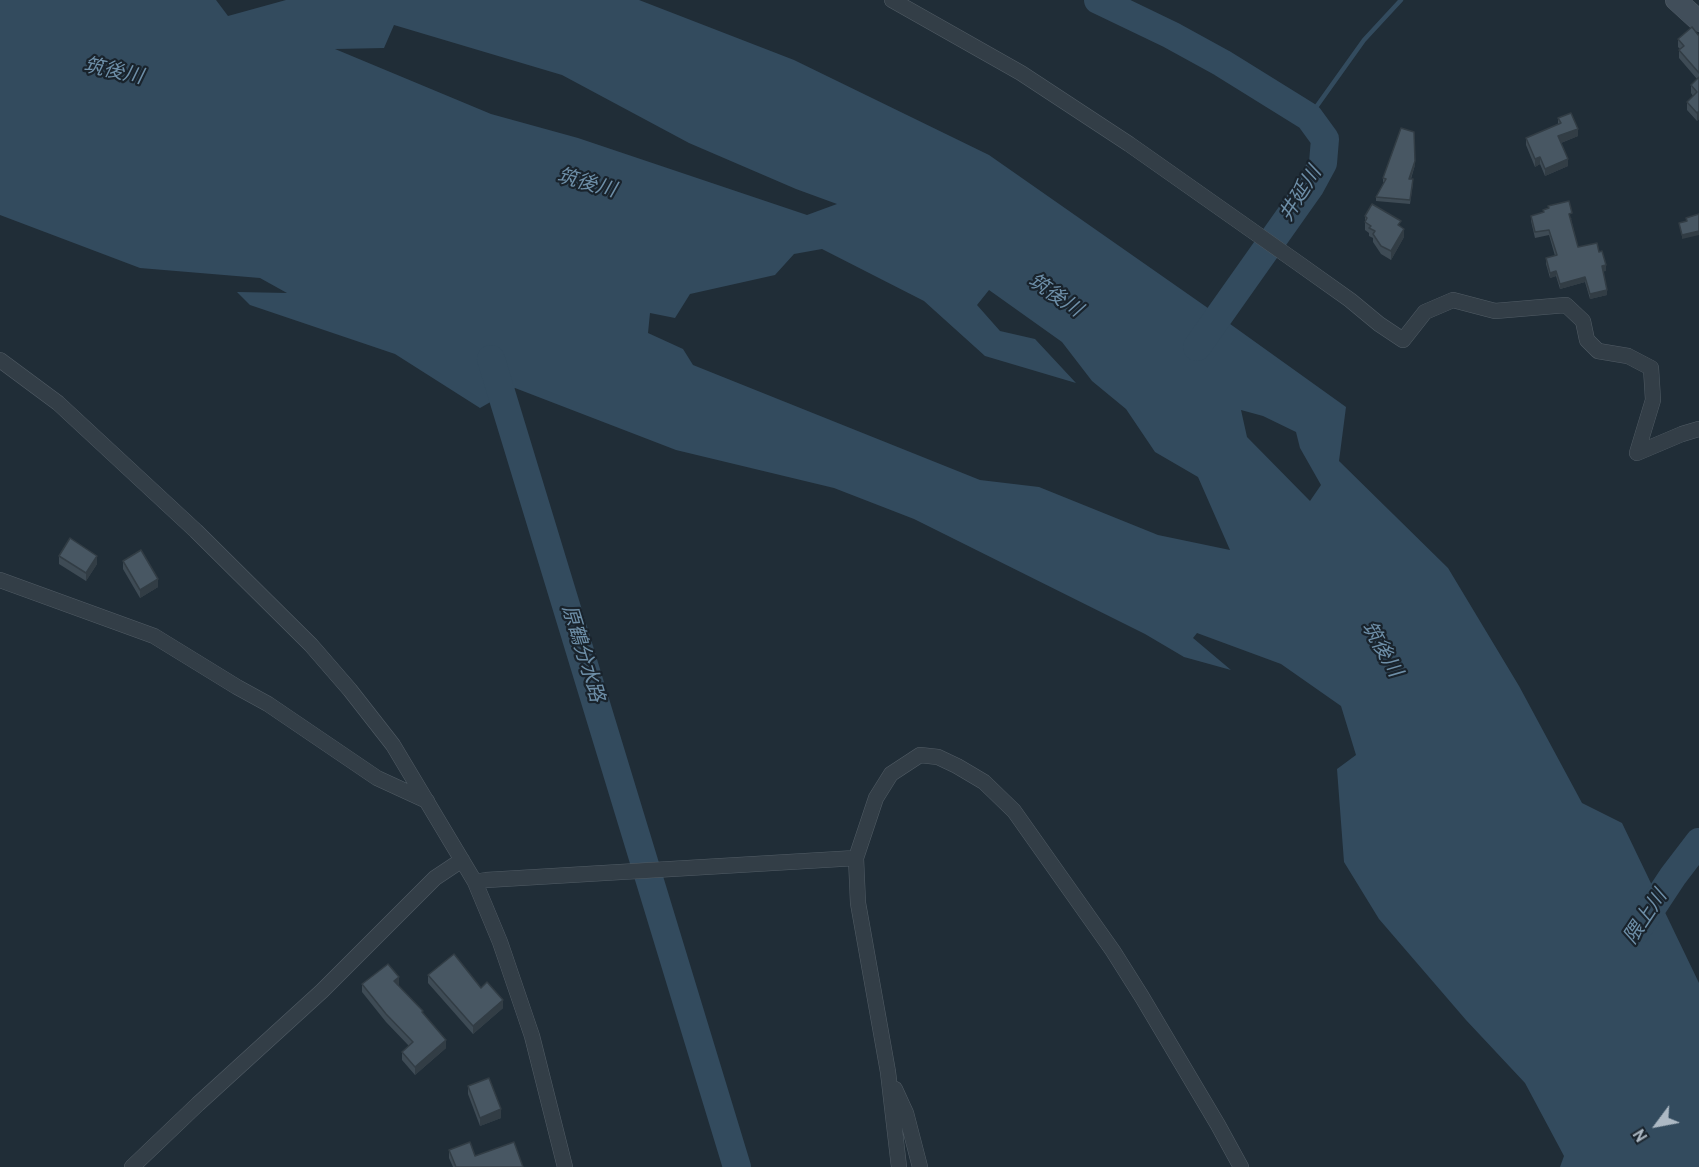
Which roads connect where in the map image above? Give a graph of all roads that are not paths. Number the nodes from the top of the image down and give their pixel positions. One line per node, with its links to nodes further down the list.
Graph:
1 (892, 0): 5 (street)
2 (1676, 0): 3 (main road)
3 (1699, 21)
4 (0, 360): 7 (street)
5 (1699, 429)
6 (0, 580): 7 (street)
7 (427, 801): 9 (street)
8 (850, 859): 10 (street); 11 (street); 16 (street)
9 (462, 860): 10 (street); 12 (street)
10 (480, 881): 13 (street)
11 (888, 1072): 14 (street); 15 (street)
12 (132, 1167)
13 (565, 1167)
14 (899, 1167)
15 (920, 1167)
16 (1241, 1167)

